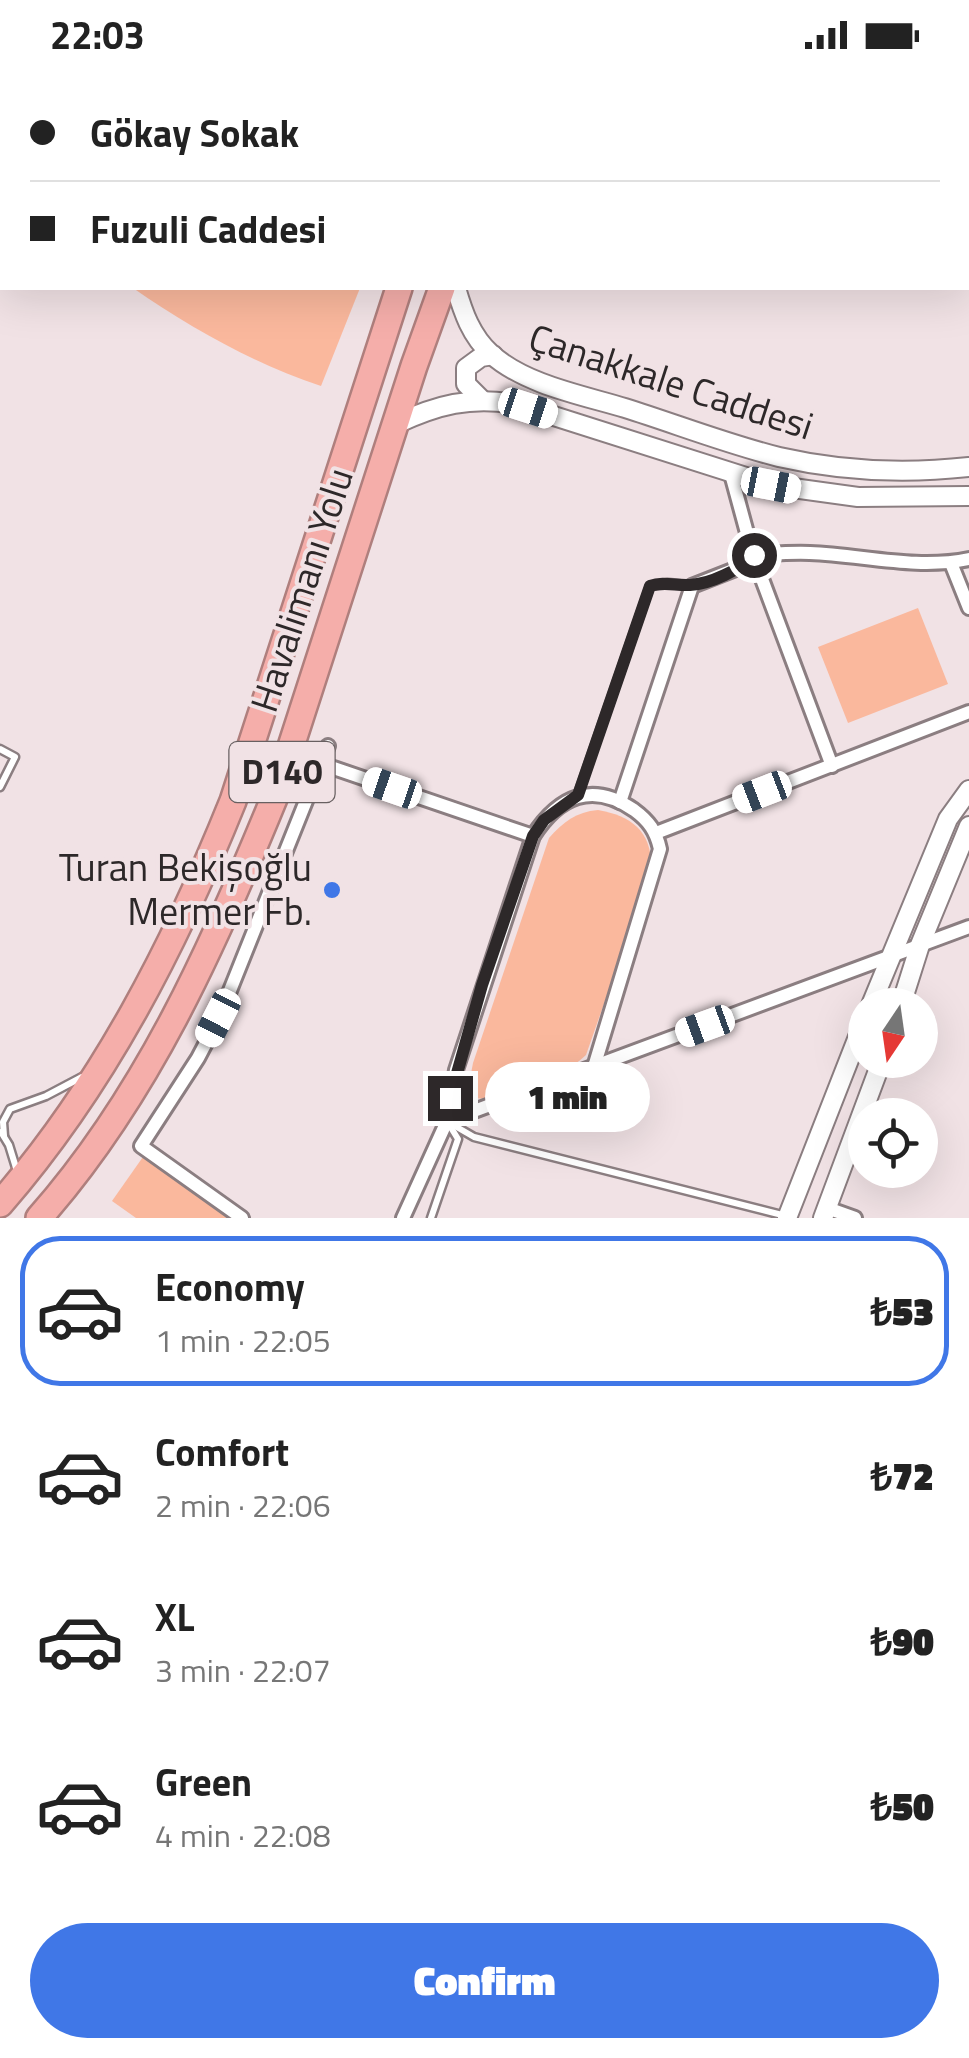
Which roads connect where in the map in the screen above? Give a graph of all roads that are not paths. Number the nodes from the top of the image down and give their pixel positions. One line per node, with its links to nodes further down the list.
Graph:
1 (398, 290): 33 (highway, Havalimanı Yolu / D140)
2 (441, 290): 6 (highway, Havalimanı Yolu / D140)
3 (457, 290): 4 (main road, Çanakkale Caddesi)
4 (493, 355): 5 (main road); 7 (main road, Çanakkale Caddesi)
5 (482, 400): 6 (main road, Çanakkale Caddesi); 8 (main road, Çanakkale Caddesi)
6 (396, 424): 44 (highway, Havalimanı Yolu / D140)
7 (969, 468)
8 (731, 474): 9 (main road, Çanakkale Caddesi); 10 (street)
9 (969, 496)
10 (754, 555): 12 (street); 13 (street); 19 (street)
11 (969, 559): 12 (street)
12 (952, 562): 14 (street)
13 (692, 586): 22 (lane); 23 (street)
14 (969, 608)
15 (969, 712): 19 (street)
16 (328, 746): 18 (street)
17 (0, 749): 20 (lane)
18 (322, 764): 26 (street); 45 (street)
19 (832, 766): 25 (street)
20 (0, 787)
21 (969, 790): 29 (main road)
22 (578, 795): 23 (street); 26 (street)
23 (620, 802): 25 (street)
24 (969, 826): 28 (main road)
25 (656, 833): 34 (street)
26 (533, 836): 38 (street)
27 (969, 927): 28 (street)
28 (920, 946): 29 (street); 31 (main road)
29 (889, 959): 30 (main road); 34 (street)
30 (878, 988)
31 (906, 988)
32 (848, 1063): 43 (main road)
33 (100, 1067): 37 (lane); 40 (highway, Havalimanı Yolu / D140)
34 (594, 1067): 38 (street)
35 (875, 1078): 42 (main road)
36 (0, 1105): 37 (lane)
37 (17, 1105): 39 (lane)
38 (446, 1121): 43 (lane); 46 (street); 47 (lane)
39 (2, 1134): 40 (lane)
40 (19, 1182): 41 (highway, Havalimanı Yolu / D140)
41 (0, 1204)
42 (825, 1213): 48 (street)
43 (788, 1217)
44 (39, 1218)
45 (242, 1218)
46 (404, 1218)
47 (431, 1218)
48 (855, 1218)

